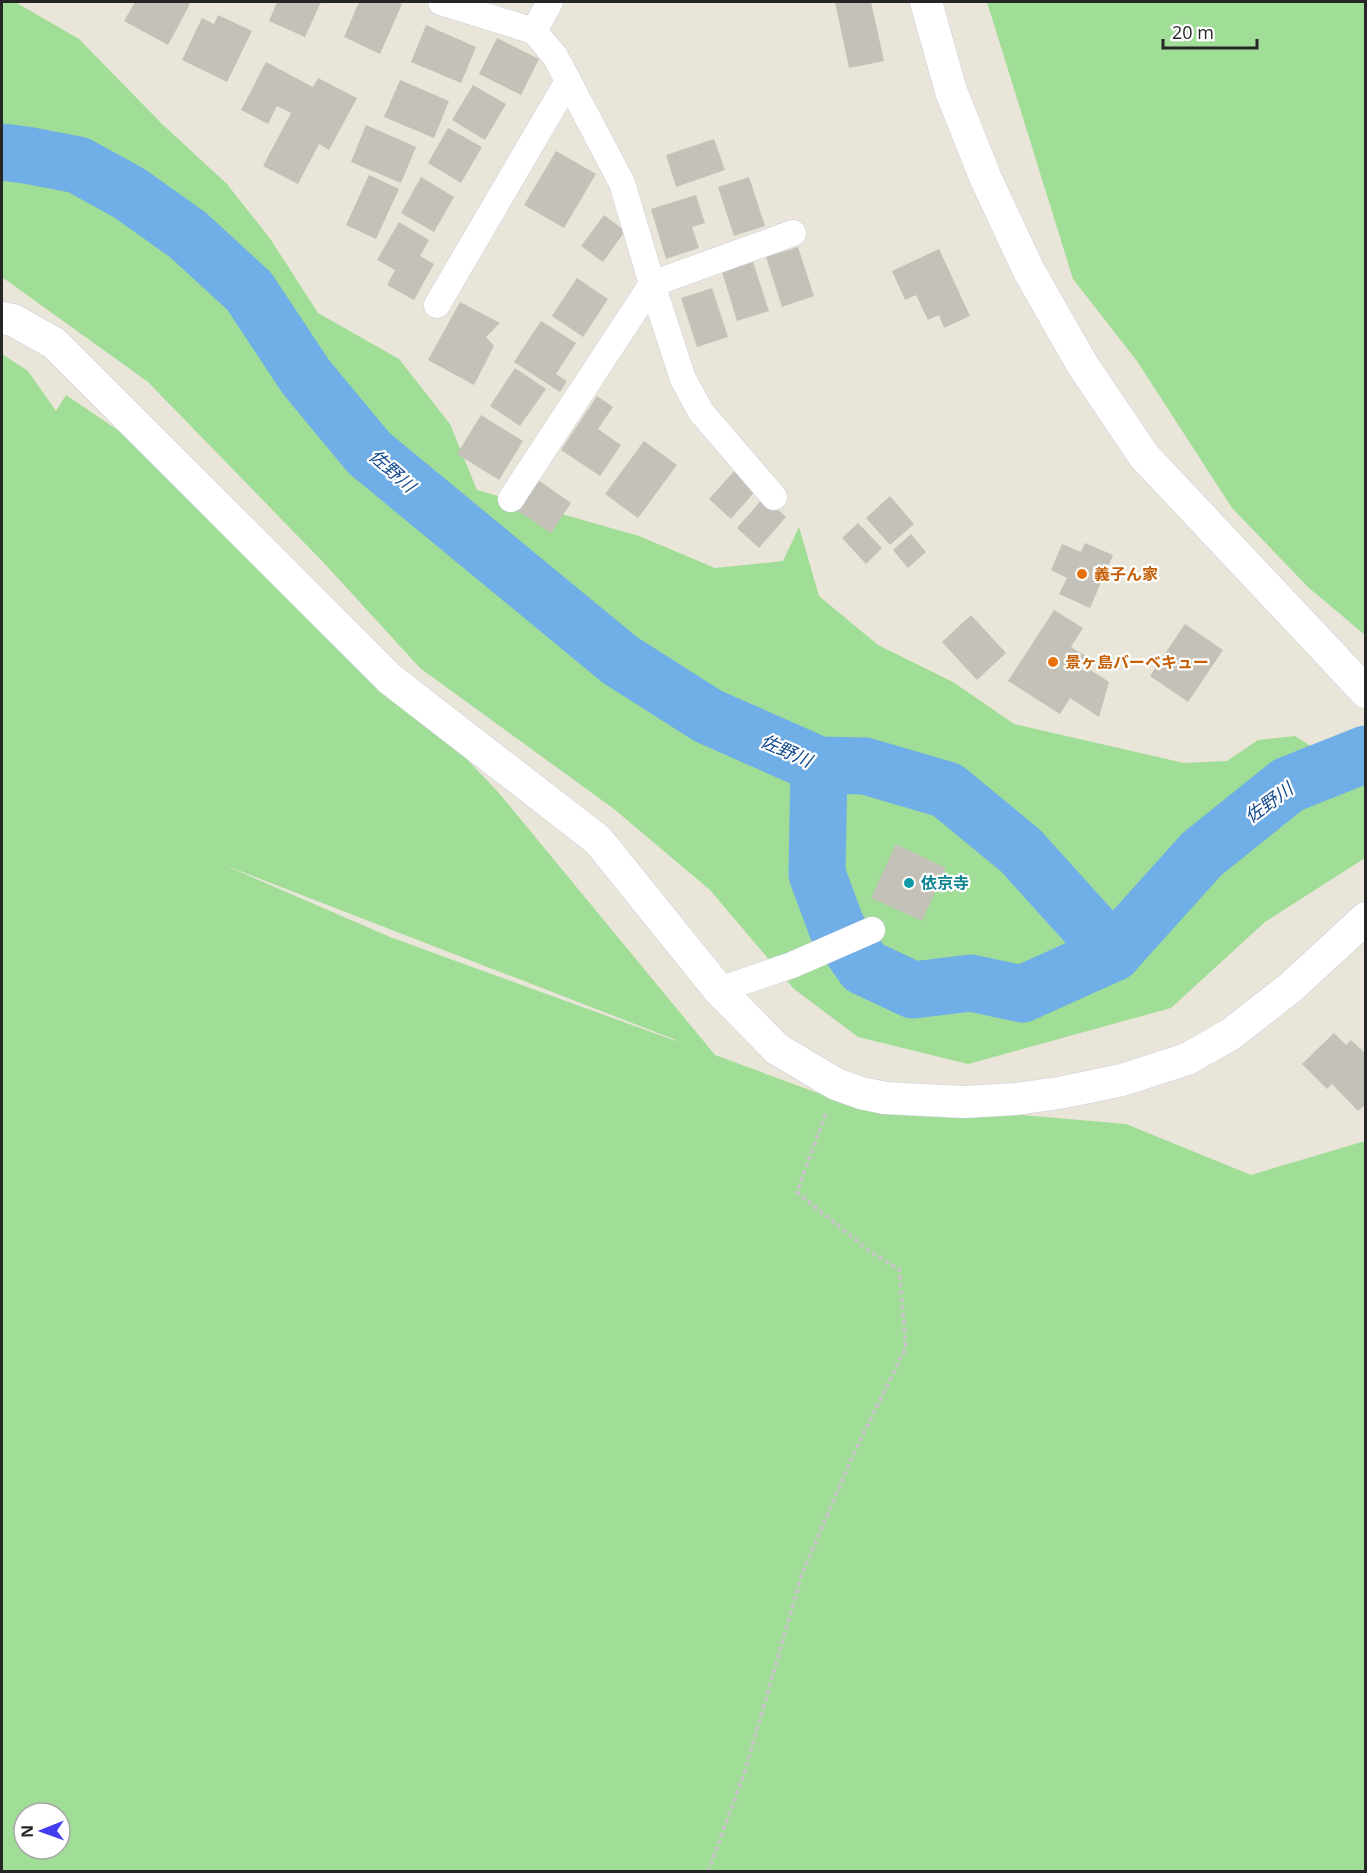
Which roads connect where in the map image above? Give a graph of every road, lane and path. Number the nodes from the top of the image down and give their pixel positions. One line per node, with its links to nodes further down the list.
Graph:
1 (441, 2): 4 (street)
2 (550, 2): 4 (street)
3 (926, 2): 12 (street)
4 (534, 31): 5 (street)
5 (568, 81): 7 (street); 8 (street)
6 (793, 233): 7 (street)
7 (652, 284): 10 (street); 11 (street)
8 (437, 305)
9 (2, 318): 15 (street)
10 (774, 497)
11 (511, 499)
12 (1365, 692)
13 (1365, 918): 16 (street)
14 (872, 930): 15 (street)
15 (719, 990): 16 (street)
16 (836, 1084): 17 (path)
17 (708, 1872)

